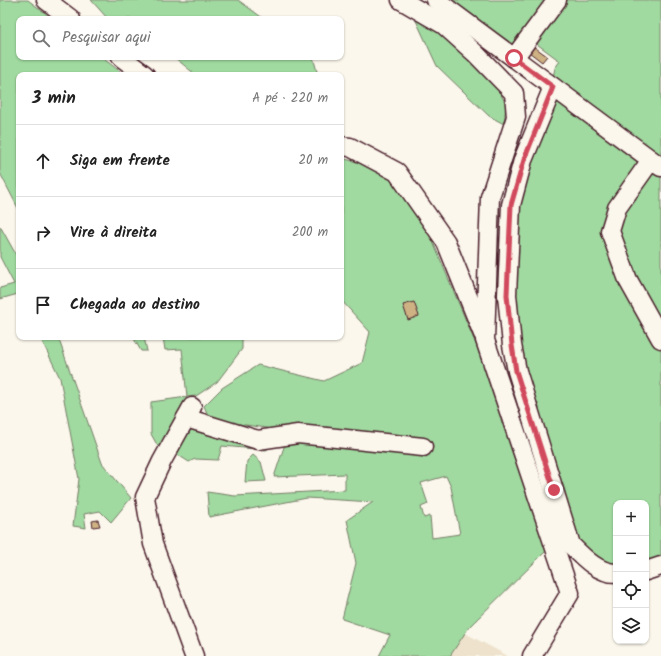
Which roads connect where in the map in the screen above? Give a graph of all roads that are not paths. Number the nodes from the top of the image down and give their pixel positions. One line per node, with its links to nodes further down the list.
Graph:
1 (46, 0): 5 (street)
2 (401, 0): 13 (street)
3 (436, 0): 6 (street)
4 (556, 0): 6 (street)
5 (67, 16)
6 (514, 58): 9 (street)
7 (125, 60): 8 (street)
8 (141, 72)
9 (553, 87): 11 (street); 17 (street)
10 (344, 146): 13 (street)
11 (658, 165): 12 (street)
12 (661, 339)
13 (485, 340): 19 (street)
14 (423, 447): 18 (street)
15 (661, 566): 16 (street)
16 (649, 570)
17 (613, 573)
18 (194, 656)
19 (532, 656)

